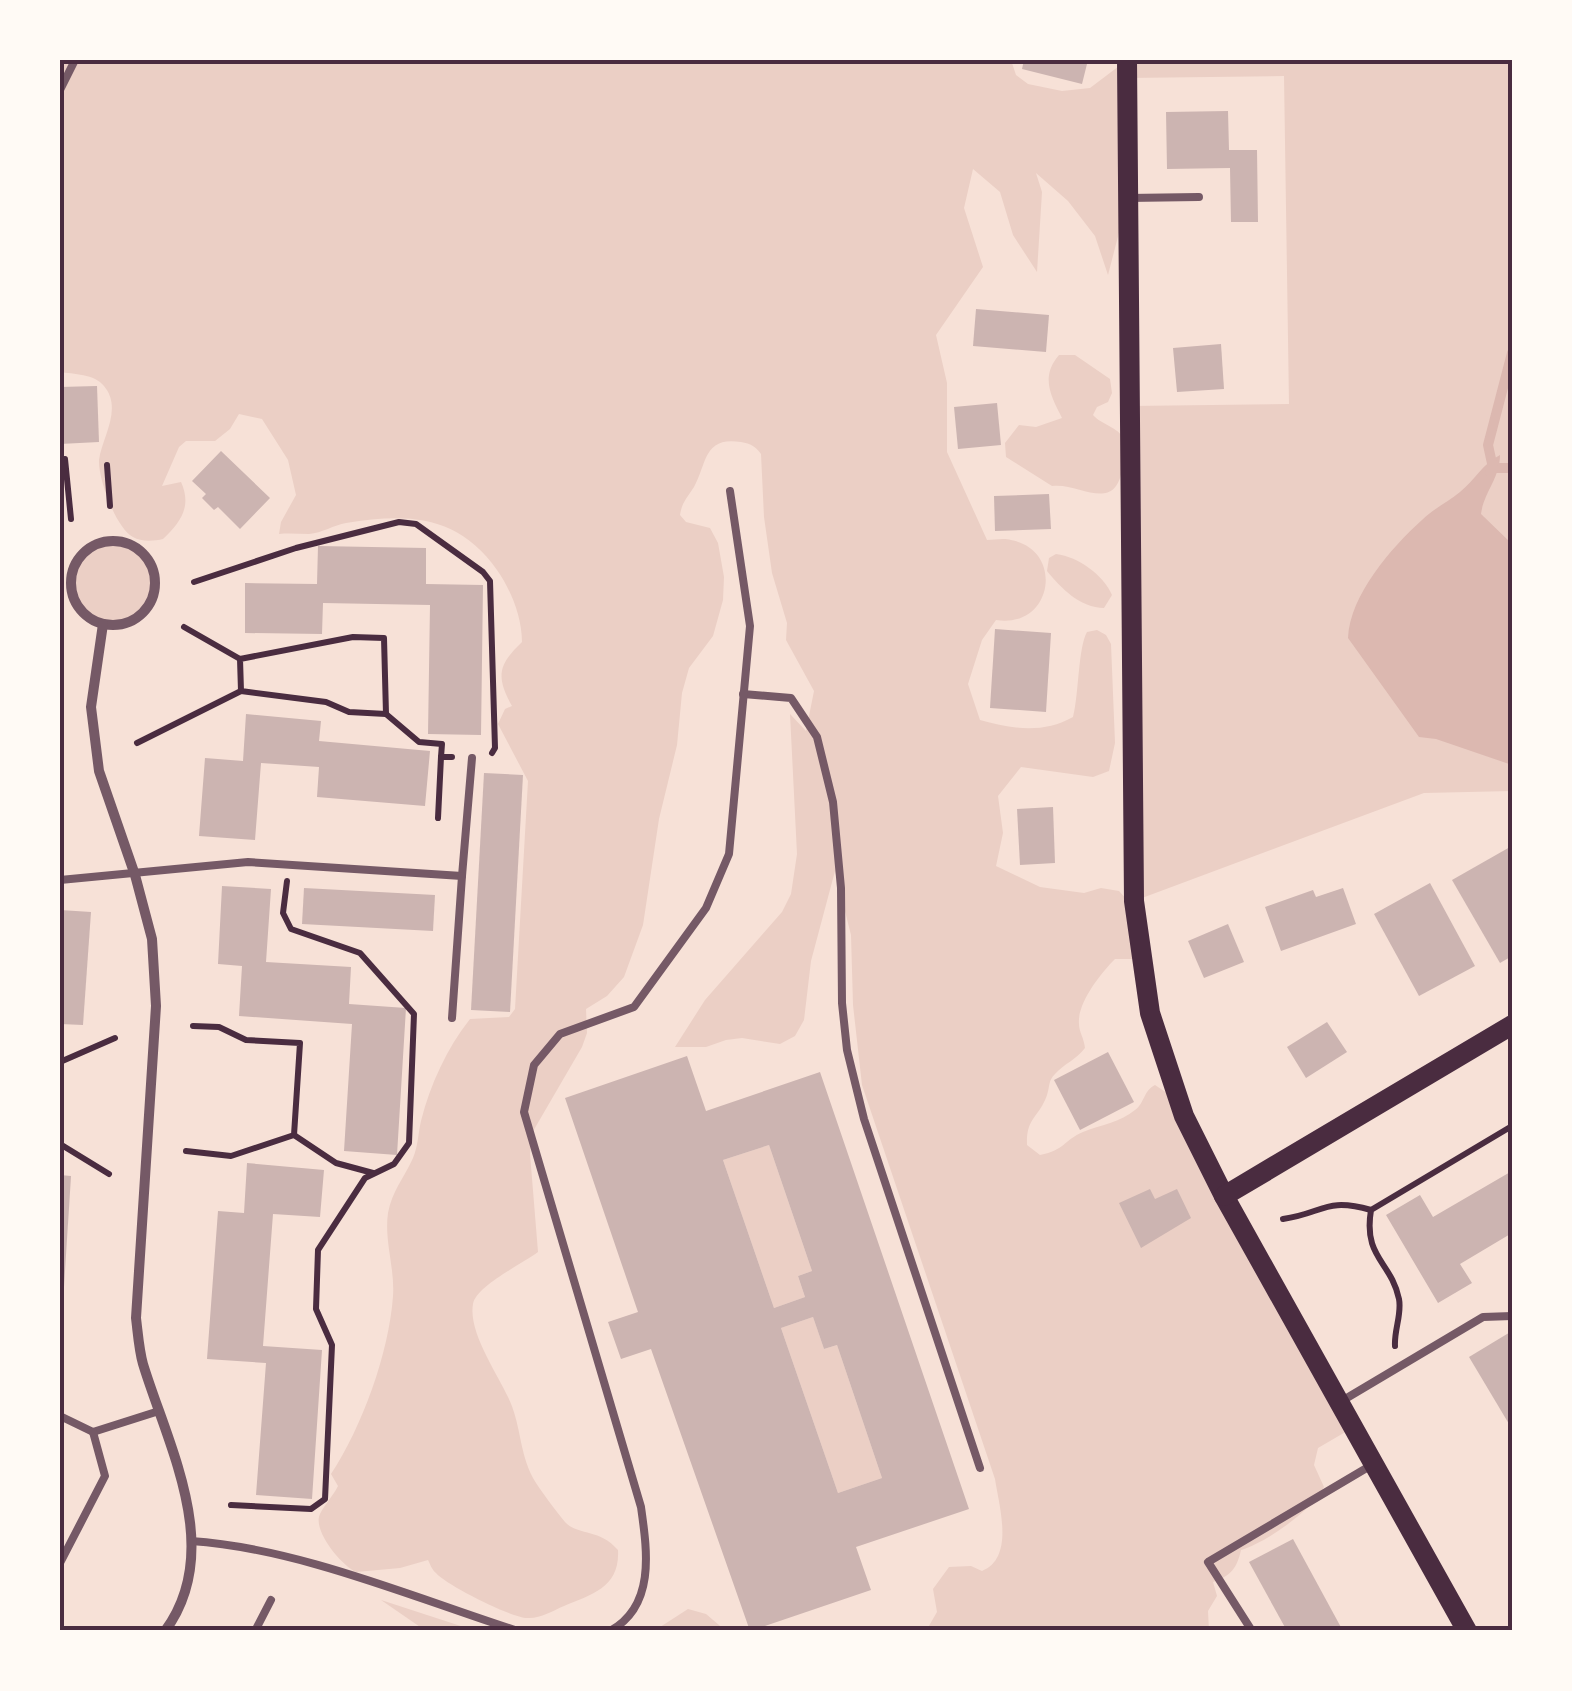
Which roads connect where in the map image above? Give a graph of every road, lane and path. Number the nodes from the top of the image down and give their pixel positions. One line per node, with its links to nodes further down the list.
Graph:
1 (75, 60): 3 (lane)
2 (1127, 60): 5 (main road)
3 (60, 90)
4 (1199, 197): 5 (lane)
5 (1128, 198): 37 (main road)
6 (65, 458): 10 (path)
7 (107, 465): 9 (path)
8 (730, 491): 16 (lane)
9 (110, 506)
10 (71, 519)
11 (194, 582): 20 (path)
12 (103, 624): 12 (street); 23 (street)
13 (184, 627): 14 (path)
14 (240, 659): 15 (path); 17 (path)
15 (241, 691): 17 (path); 18 (path)
16 (743, 694): 47 (lane); 55 (lane)
17 (386, 714): 19 (path)
18 (137, 742)
19 (441, 757): 20 (path); 21 (path)
20 (472, 758): 24 (lane)
21 (438, 818)
22 (289, 864): 23 (lane); 24 (lane); 35 (path)
23 (135, 875): 25 (lane); 43 (street)
24 (462, 876): 26 (lane)
25 (60, 880)
26 (452, 1018)
27 (1512, 1024): 37 (main road)
28 (193, 1026): 32 (path)
29 (115, 1038): 30 (path)
30 (60, 1062)
31 (1512, 1126): 38 (path)
32 (294, 1135): 34 (path); 35 (path)
33 (60, 1144): 36 (path)
34 (186, 1151)
35 (374, 1173): 48 (path)
36 (109, 1174)
37 (1224, 1196): 42 (main road)
38 (1371, 1210): 39 (path); 41 (path)
39 (1283, 1219)
40 (1512, 1316): 41 (lane)
41 (1399, 1367): 42 (lane)
42 (1340, 1402): 46 (main road)
43 (159, 1411): 45 (lane); 49 (street)
44 (60, 1416): 45 (lane)
45 (93, 1432): 50 (lane)
46 (1374, 1463): 56 (lane); 57 (main road)
47 (980, 1468)
48 (231, 1505)
49 (191, 1541): 52 (street); 54 (lane)
50 (60, 1563)
51 (271, 1600): 53 (lane)
52 (165, 1631)
53 (255, 1631)
54 (518, 1631)
55 (610, 1631)
56 (1252, 1631)
57 (1467, 1631)

